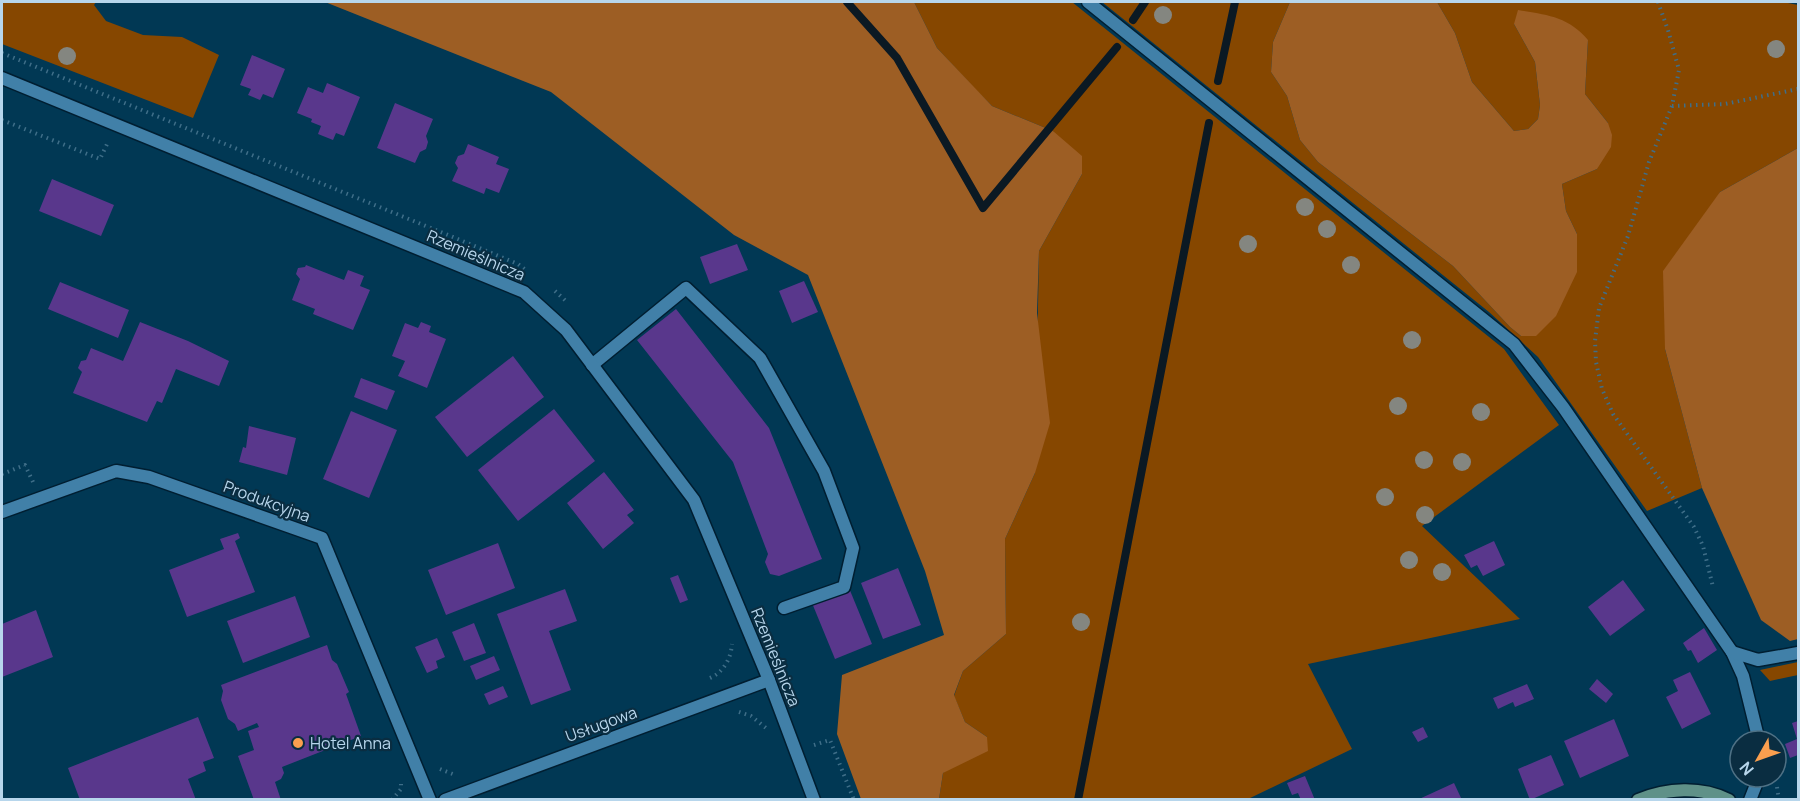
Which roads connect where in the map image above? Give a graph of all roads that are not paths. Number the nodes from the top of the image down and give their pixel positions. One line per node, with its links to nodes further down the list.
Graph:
1 (1088, 2): 6 (street)
2 (2, 78): 3 (street, Rzemieślnicza)
3 (592, 365): 5 (street); 8 (street, Rzemieślnicza)
4 (2, 512): 10 (street, Produkcyjna)
5 (784, 608)
6 (1732, 652): 7 (street); 9 (street)
7 (1798, 653)
8 (769, 680): 11 (street, Usługowa); 12 (street, Rzemieślnicza)
9 (1756, 729)
10 (430, 800)
11 (445, 800)
12 (814, 800)
13 (1638, 800): 14 (street)
14 (1729, 800)

